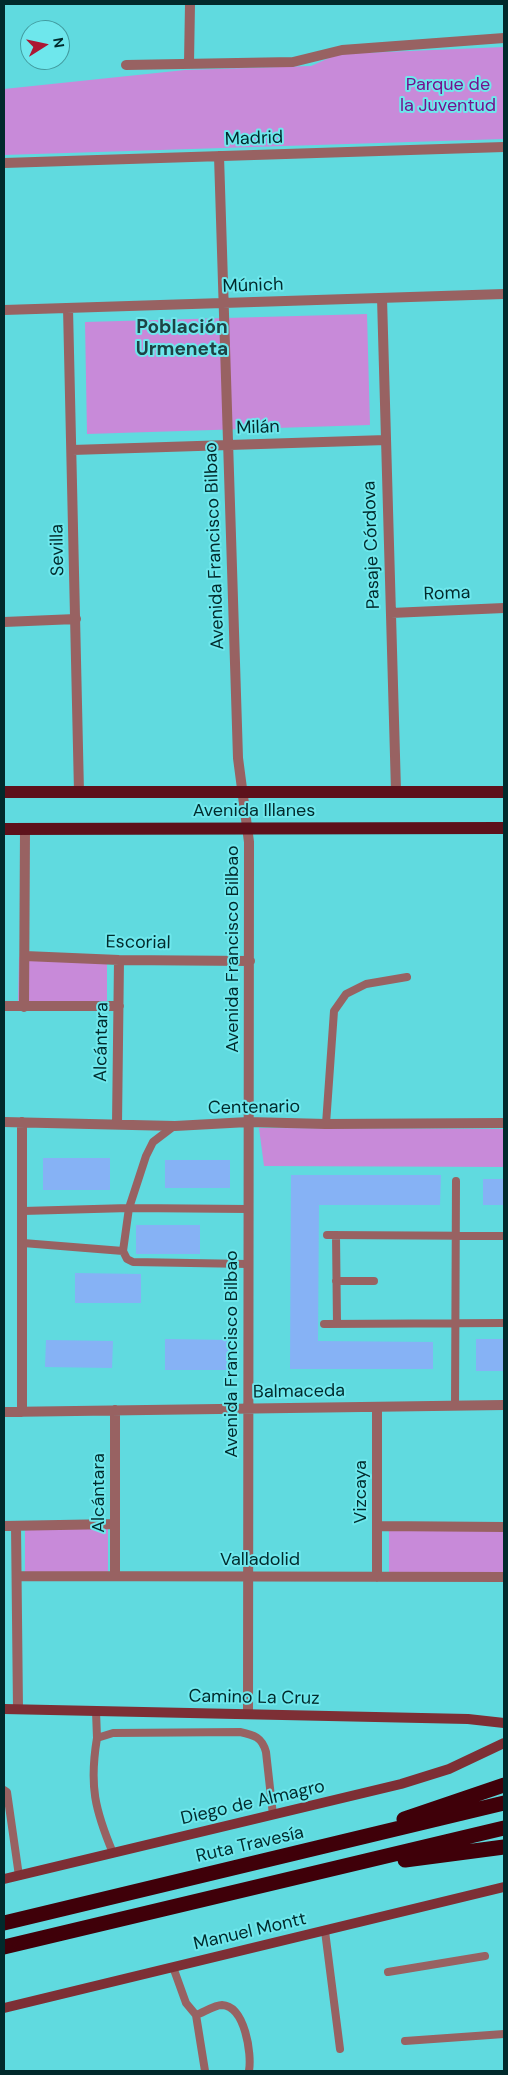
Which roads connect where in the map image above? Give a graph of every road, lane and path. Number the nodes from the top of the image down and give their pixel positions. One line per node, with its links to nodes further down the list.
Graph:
1 (190, 4): 3 (street)
2 (504, 38): 3 (street)
3 (189, 63): 4 (street)
4 (126, 65)
5 (504, 147): 6 (street, Madrid)
6 (219, 156): 7 (street, Madrid); 10 (street, Avenida Francisco Bilbao)
7 (4, 163)
8 (504, 294): 9 (street, Múnich)
9 (382, 298): 10 (street, Múnich); 13 (street, Pasaje Córdova)
10 (224, 303): 11 (street, Múnich); 14 (street, Avenida Francisco Bilbao)
11 (68, 308): 12 (street, Múnich); 15 (street, Sevilla)
12 (4, 310)
13 (386, 440): 14 (street, Milán); 17 (street, Pasaje Córdova)
14 (228, 445): 15 (street, Milán); 20 (street, Avenida Francisco Bilbao)
15 (72, 450): 18 (street, Sevilla)
16 (504, 608): 17 (street, Roma)
17 (391, 613): 21 (street, Pasaje Córdova)
18 (76, 619): 19 (street); 23 (street, Sevilla)
19 (4, 622)
20 (242, 791): 21 (main road, Avenida Illanes); 23 (main road, Avenida Illanes); 25 (street, Avenida Francisco Bilbao)
21 (396, 791): 24 (main road, Avenida Illanes)
22 (4, 792): 23 (main road, Avenida Illanes)
23 (80, 792)
24 (504, 792)
25 (248, 828): 26 (main road, Avenida Illanes); 28 (main road, Avenida Illanes); 31 (street, Avenida Francisco Bilbao)
26 (504, 828)
27 (4, 830): 28 (main road, Avenida Illanes)
28 (26, 830): 29 (street)
29 (25, 956): 30 (street, Escorial); 35 (street)
30 (119, 960): 31 (street, Escorial); 34 (street, Alcántara)
31 (250, 961): 38 (street, Avenida Francisco Bilbao)
32 (406, 978): 41 (lane)
33 (4, 1006): 35 (street)
34 (119, 1006): 35 (street); 40 (street, Alcántara)
35 (24, 1007)
36 (4, 1122): 37 (street, Centenario)
37 (22, 1122): 40 (street, Centenario); 46 (street)
38 (248, 1122): 41 (street, Centenario); 42 (street, Centenario); 45 (street, Avenida Francisco Bilbao)
39 (504, 1123): 41 (street, Centenario)
40 (117, 1124): 42 (street, Centenario)
41 (326, 1124)
42 (175, 1126): 44 (lane)
43 (456, 1181): 48 (lane)
44 (129, 1208): 45 (lane); 46 (lane); 50 (lane)
45 (248, 1209): 51 (street, Avenida Francisco Bilbao)
46 (23, 1211): 49 (street)
47 (504, 1236): 48 (lane)
48 (456, 1237): 52 (lane); 57 (lane)
49 (23, 1243): 50 (lane); 64 (street)
50 (123, 1251): 51 (lane)
51 (248, 1264): 61 (street, Avenida Francisco Bilbao)
52 (336, 1281): 53 (lane); 56 (lane)
53 (374, 1281)
54 (504, 1323): 57 (lane)
55 (324, 1324): 56 (lane)
56 (337, 1324): 57 (lane)
57 (455, 1325): 59 (lane)
58 (504, 1405): 59 (street, Balmaceda)
59 (455, 1406): 60 (street, Balmaceda)
60 (377, 1407): 61 (street, Balmaceda); 68 (street, Vizcaya)
61 (248, 1409): 62 (street, Balmaceda); 72 (street, Avenida Francisco Bilbao)
62 (115, 1410): 64 (street, Balmaceda); 65 (street, Alcántara)
63 (4, 1412): 64 (street, Balmaceda)
64 (22, 1412)
65 (115, 1524): 67 (street); 71 (street, Alcántara)
66 (4, 1526): 67 (street)
67 (16, 1526): 70 (street)
68 (377, 1526): 69 (street); 73 (street, Vizcaya)
69 (504, 1527)
70 (17, 1576): 71 (street, Valladolid); 76 (street)
71 (115, 1576): 72 (street, Valladolid)
72 (248, 1576): 73 (street, Valladolid); 78 (street, Avenida Francisco Bilbao)
73 (377, 1577): 74 (street, Valladolid)
74 (504, 1577)
75 (4, 1709): 76 (main road, Camino La Cruz)
76 (18, 1709): 77 (main road, Camino La Cruz)
77 (96, 1711): 78 (main road, Camino La Cruz); 80 (lane)
78 (248, 1714): 79 (main road, Camino La Cruz)
79 (504, 1723)
80 (97, 1738): 85 (lane); 89 (lane)
81 (504, 1743): 85 (main road, Diego de Almagro)
82 (504, 1785): 87 (highway)
83 (4, 1790): 91 (lane)
84 (504, 1804): 87 (highway, Ruta Travesía)
85 (273, 1815): 89 (main road, Diego de Almagro)
86 (504, 1828): 90 (highway)
87 (337, 1843): 94 (highway, Ruta Travesía)
88 (504, 1847): 90 (highway)
89 (113, 1853): 91 (main road, Diego de Almagro)
90 (326, 1870): 96 (highway)
91 (19, 1876): 92 (main road, Diego de Almagro)
92 (4, 1879)
93 (504, 1887): 95 (main road, Manuel Montt)
94 (4, 1923)
95 (325, 1931): 98 (main road, Manuel Montt); 104 (lane)
96 (4, 1947)
97 (485, 1956): 99 (lane)
98 (173, 1967): 100 (main road, Manuel Montt); 101 (lane)
99 (388, 1972)
100 (4, 2008)
101 (196, 2015): 105 (lane); 106 (lane)
102 (504, 2034): 103 (lane)
103 (405, 2041)
104 (340, 2049)
105 (205, 2071)
106 (249, 2071)

